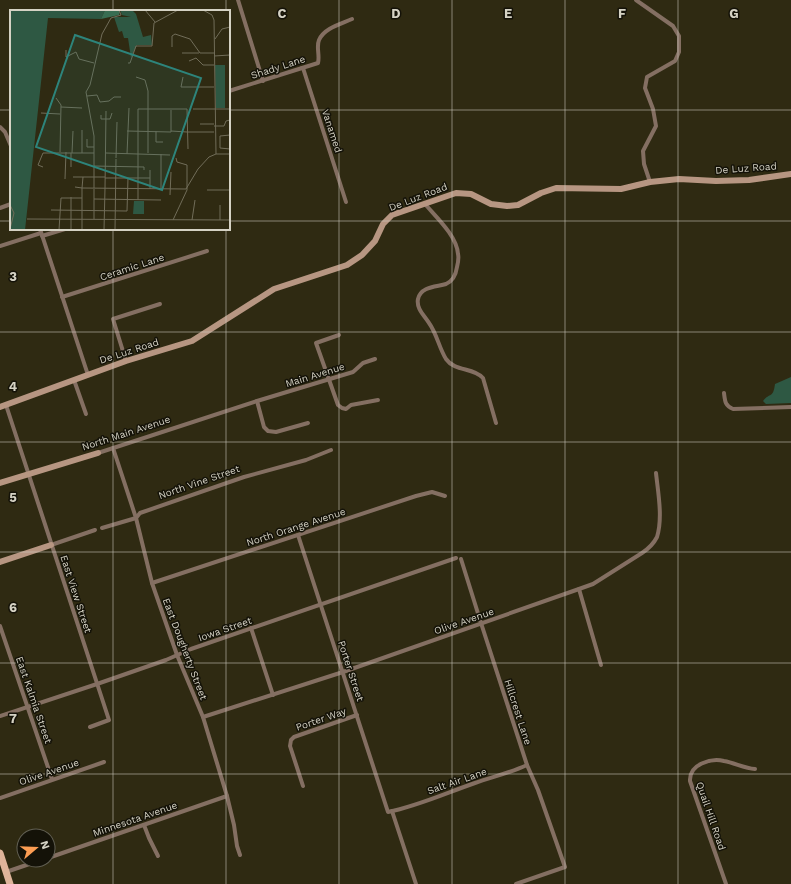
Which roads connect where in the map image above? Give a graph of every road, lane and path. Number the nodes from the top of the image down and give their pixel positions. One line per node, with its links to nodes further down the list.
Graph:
1 (238, 0): 5 (street)
2 (636, 0): 10 (street)
3 (352, 19): 4 (street, Shady Lane)
4 (300, 69): 5 (street, Shady Lane); 11 (street, Vanamed)
5 (263, 81): 6 (street, Shady Lane)
6 (230, 91)
7 (0, 127): 8 (street)
8 (10, 144)
9 (791, 174): 10 (main road, De Luz Road)
10 (650, 182): 13 (main road, De Luz Road)
11 (346, 202)
12 (10, 204): 14 (street)
13 (425, 204): 23 (main road, De Luz Road); 34 (street)
14 (0, 208)
15 (59, 230): 16 (street)
16 (41, 233): 17 (street); 19 (street)
17 (0, 246)
18 (207, 251): 19 (street, Ceramic Lane)
19 (62, 298): 24 (street)
20 (160, 304): 23 (street)
21 (339, 335): 25 (street)
22 (376, 359): 25 (street, Main Avenue)
23 (126, 361): 24 (main road, De Luz Road)
24 (88, 375): 26 (main road, De Luz Road)
25 (328, 379): 28 (street); 29 (street, Main Avenue)
26 (74, 380): 30 (main road, De Luz Road); 32 (street)
27 (724, 393): 31 (street)
28 (378, 400)
29 (257, 401): 33 (street); 35 (street, North Main Avenue)
30 (3, 406): 38 (street, East View Street)
31 (791, 407)
32 (86, 414)
33 (308, 423)
34 (496, 423)
35 (113, 448): 37 (street, North Main Avenue); 42 (street, East Dougherty Street)
36 (332, 450): 42 (street, North Vine Street)
37 (98, 452): 38 (main road, North Main Avenue)
38 (28, 473): 40 (main road, North Main Avenue); 46 (street, East View Street)
39 (656, 473): 50 (street, Olive Avenue)
40 (0, 483)
41 (445, 496): 45 (street, North Orange Avenue)
42 (136, 518): 43 (street, North Vine Street); 49 (street, East Dougherty Street)
43 (102, 528)
44 (95, 530): 46 (street)
45 (298, 534): 49 (street, North Orange Avenue); 51 (street, Porter Street)
46 (52, 545): 48 (main road); 59 (street, East View Street)
47 (459, 559): 51 (street, Iowa Street); 52 (street, Hillcrest Lane)
48 (0, 562)
49 (152, 584): 56 (street, East Dougherty Street)
50 (579, 589): 52 (street, Olive Avenue); 57 (street)
51 (321, 604): 54 (street, Iowa Street); 58 (street, Porter Street)
52 (480, 623): 58 (street, Olive Avenue); 67 (street, Hillcrest Lane)
53 (0, 626): 55 (street, East Kalmia Street)
54 (252, 628): 56 (street, Iowa Street); 60 (street)
55 (2, 640): 61 (street, East Kalmia Street)
56 (178, 655): 59 (street, Iowa Street); 64 (street, East Dougherty Street)
57 (601, 665)
58 (343, 672): 60 (street, Olive Avenue); 62 (street, Porter Street)
59 (97, 684): 61 (street, Iowa Street); 65 (street, East View Street)
60 (273, 695): 64 (street, Olive Avenue)
61 (27, 707): 63 (street, Iowa Street); 69 (street, East Kalmia Street)
62 (357, 715): 70 (street, Porter Way); 73 (street, Porter Street)
63 (0, 716)
64 (202, 717): 71 (street, East Dougherty Street)
65 (90, 727)
66 (104, 762): 69 (street, Olive Avenue)
67 (527, 765): 73 (street, Salt Air Lane); 83 (street, Hillcrest Lane)
68 (755, 769): 84 (street, Quail Hill Road)
69 (52, 779): 72 (street, Olive Avenue)
70 (303, 786)
71 (228, 796): 74 (street, Minnesota Avenue); 77 (street, East Dougherty Street)
72 (0, 798)
73 (390, 812): 82 (street, Porter Street)
74 (144, 825): 76 (street, Minnesota Avenue); 78 (street)
75 (0, 853): 80 (main road)
76 (56, 855)
77 (240, 855)
78 (158, 856)
79 (18, 868): 80 (street)
80 (6, 872): 81 (main road)
81 (10, 884)
82 (416, 884)
83 (516, 884)
84 (726, 884)

